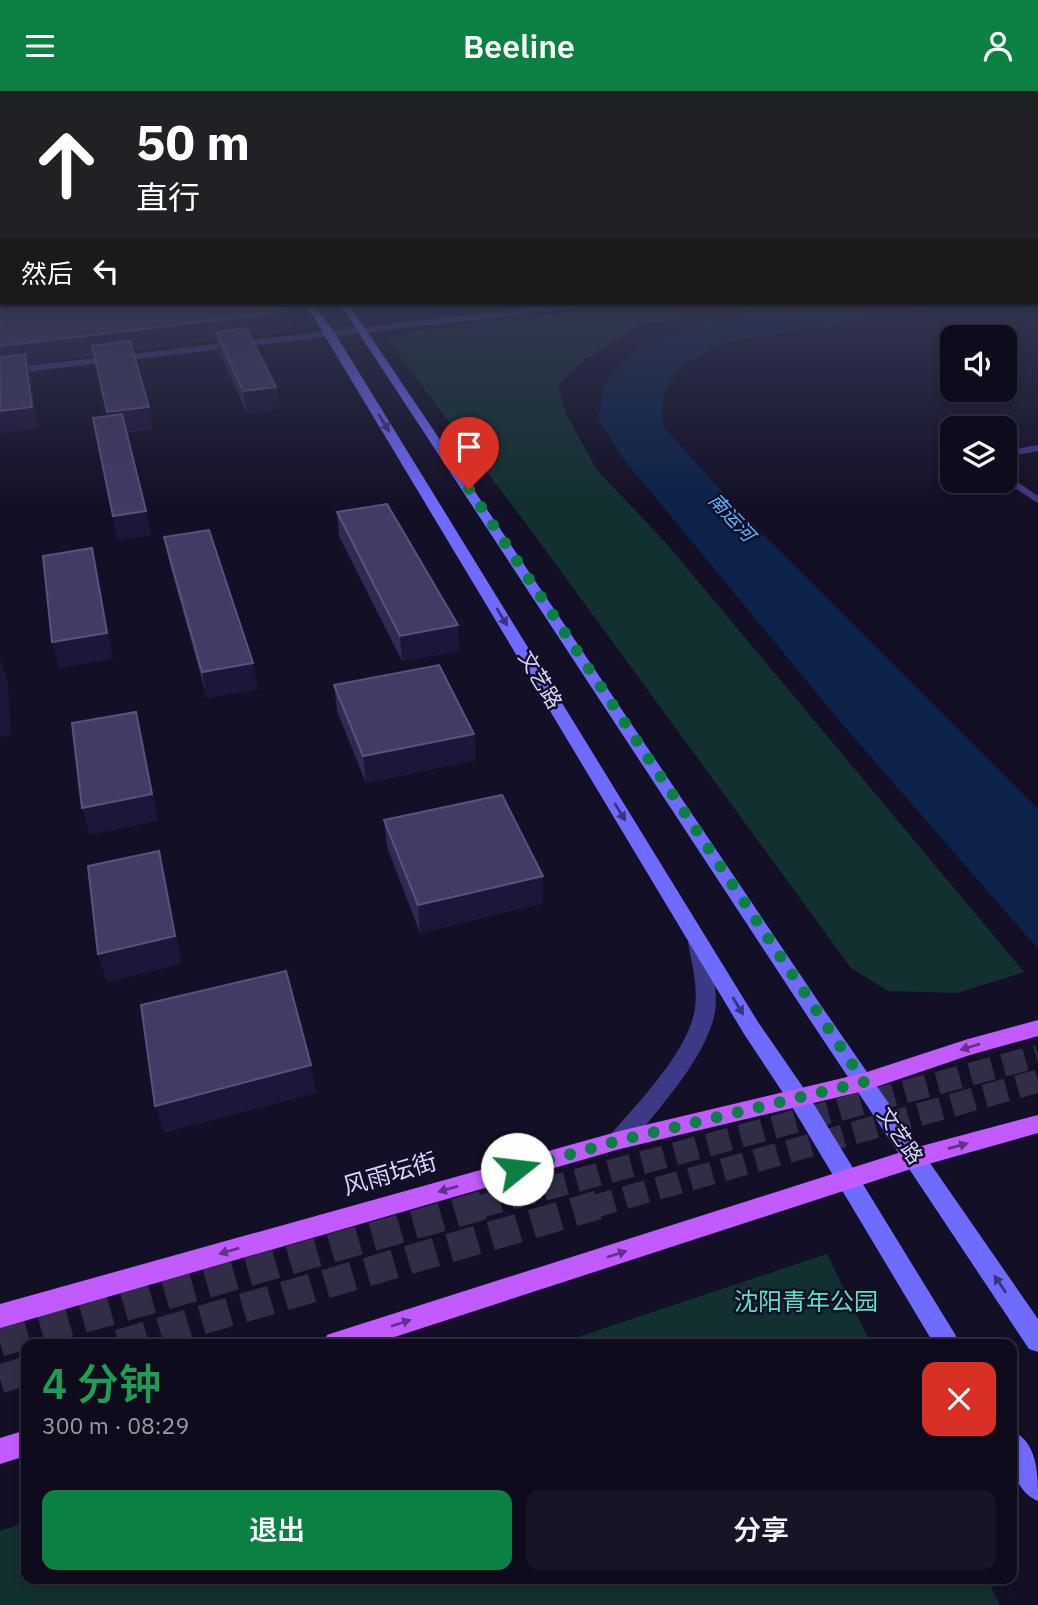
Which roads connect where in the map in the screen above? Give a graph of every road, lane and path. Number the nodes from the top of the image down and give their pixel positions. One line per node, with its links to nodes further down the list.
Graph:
1 (57, 366): 4 (street)
2 (350, 366): 9 (main road, 文艺路, one-way to 9)
3 (387, 366): 11 (main road, 文艺路)
4 (0, 372)
5 (1038, 448): 6 (lane)
6 (1017, 452)
7 (1017, 485): 8 (lane)
8 (1038, 500)
9 (694, 935): 12 (main road, 文艺路, one-way to 12); 14 (street)
10 (1037, 1028): 11 (main road, 风雨坛街, one-way to 11)
11 (864, 1082): 12 (main road, 风雨坛街); 15 (main road, 文艺路)
12 (799, 1099): 14 (main road, 风雨坛街); 16 (main road, 文艺路)
13 (1038, 1124): 15 (main road, one-way to 13)
14 (621, 1140): 17 (main road, 风雨坛街, one-way to 17)
15 (914, 1158): 16 (main road); 20 (main road, 文艺路, one-way to 15)
16 (846, 1181): 18 (main road, one-way to 16); 19 (main road, 文艺路)
17 (0, 1317)
18 (351, 1339)
19 (945, 1339)
20 (1038, 1340)
21 (21, 1445): 22 (main road)
22 (0, 1451)
23 (1017, 1452): 24 (main road)
24 (1038, 1487)

